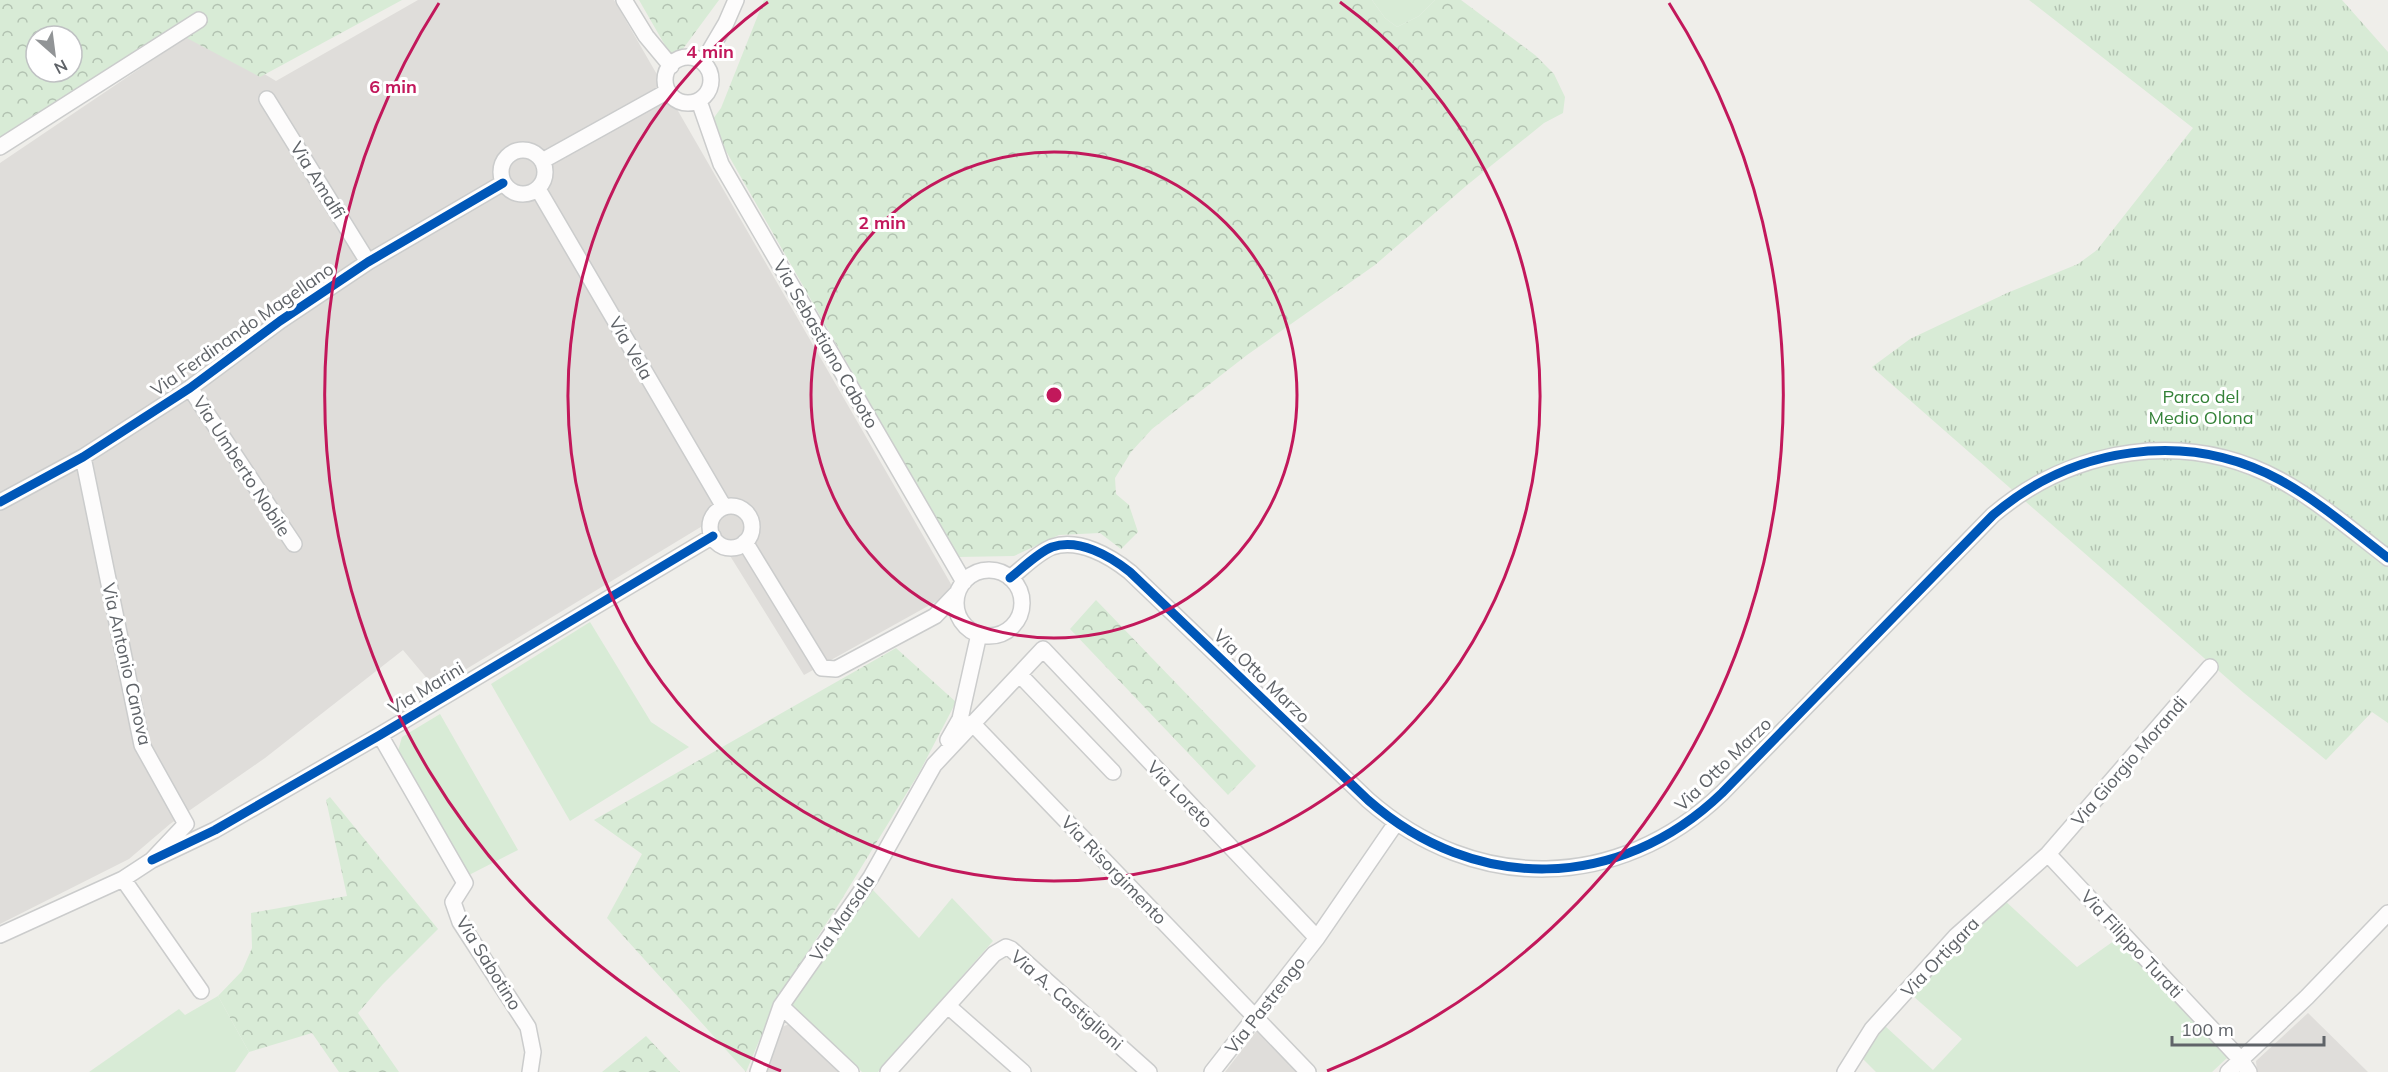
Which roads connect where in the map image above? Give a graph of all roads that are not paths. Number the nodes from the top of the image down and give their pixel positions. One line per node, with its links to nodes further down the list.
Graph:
1 (624, 0): 5 (street)
2 (736, 0): 4 (street)
3 (199, 20): 9 (street)
4 (703, 62): 5 (street); 8 (street)
5 (671, 66): 6 (street)
6 (668, 91): 8 (street); 10 (street)
7 (267, 99): 13 (street, Via Amalfi)
8 (699, 101): 23 (street, Via Sebastiano Caboto)
9 (0, 147)
10 (542, 161): 11 (street); 12 (street)
11 (503, 183): 12 (street); 13 (street, Via Ferdinando Magellano)
12 (538, 189): 17 (street, Via Vela)
13 (368, 262): 14 (street, Via Ferdinando Magellano)
14 (190, 388): 15 (street, Via Ferdinando Magellano); 20 (street, Via Umberto Nobile)
15 (83, 457): 16 (street, Via Ferdinando Magellano); 34 (street, Via Antonio Canova)
16 (0, 502)
17 (724, 507): 18 (street); 19 (street)
18 (712, 536): 19 (street); 29 (street, Via Marini)
19 (745, 542): 23 (street)
20 (294, 544)
21 (2388, 558): 32 (street, Via Otto Marzo)
22 (1010, 578): 23 (street); 24 (street); 32 (street, Via Otto Marzo)
23 (961, 588): 24 (street)
24 (979, 634): 30 (street, Via Marsala)
25 (1043, 649): 27 (street, Via Marsala); 38 (street, Via Loreto)
26 (2210, 667): 33 (street, Via Giorgio Morandi)
27 (1020, 675): 28 (street, Via Marsala); 31 (street)
28 (972, 723): 30 (street, Via Marsala); 42 (street, Via Risorgimento)
29 (380, 735): 34 (street, Via Marini); 44 (street, Via Sabotino)
30 (934, 765): 40 (street, Via Marsala)
31 (1113, 772)
32 (1396, 823): 38 (street, Via Pastrengo)
33 (2048, 854): 43 (street, Via Filippo Turati); 52 (street, Via Ortigara)
34 (152, 861): 35 (street, Via Antonio Canova)
35 (123, 879): 37 (street, Via Antonio Canova); 39 (street)
36 (2388, 913): 43 (street)
37 (0, 935)
38 (1317, 938): 42 (street, Via Pastrengo)
39 (201, 991)
40 (781, 1006): 45 (street, Via Marsala); 46 (street)
41 (948, 1006): 47 (street, Via A. Castiglioni); 48 (street); 49 (street, Via A. Castiglioni)
42 (1255, 1018): 50 (street, Via Pastrengo); 51 (street, Via Risorgimento)
43 (2245, 1066): 53 (street)
44 (530, 1072)
45 (758, 1072)
46 (851, 1072)
47 (888, 1072)
48 (1023, 1072)
49 (1149, 1072)
50 (1212, 1072)
51 (1308, 1072)
52 (1845, 1072)
53 (2228, 1072)

